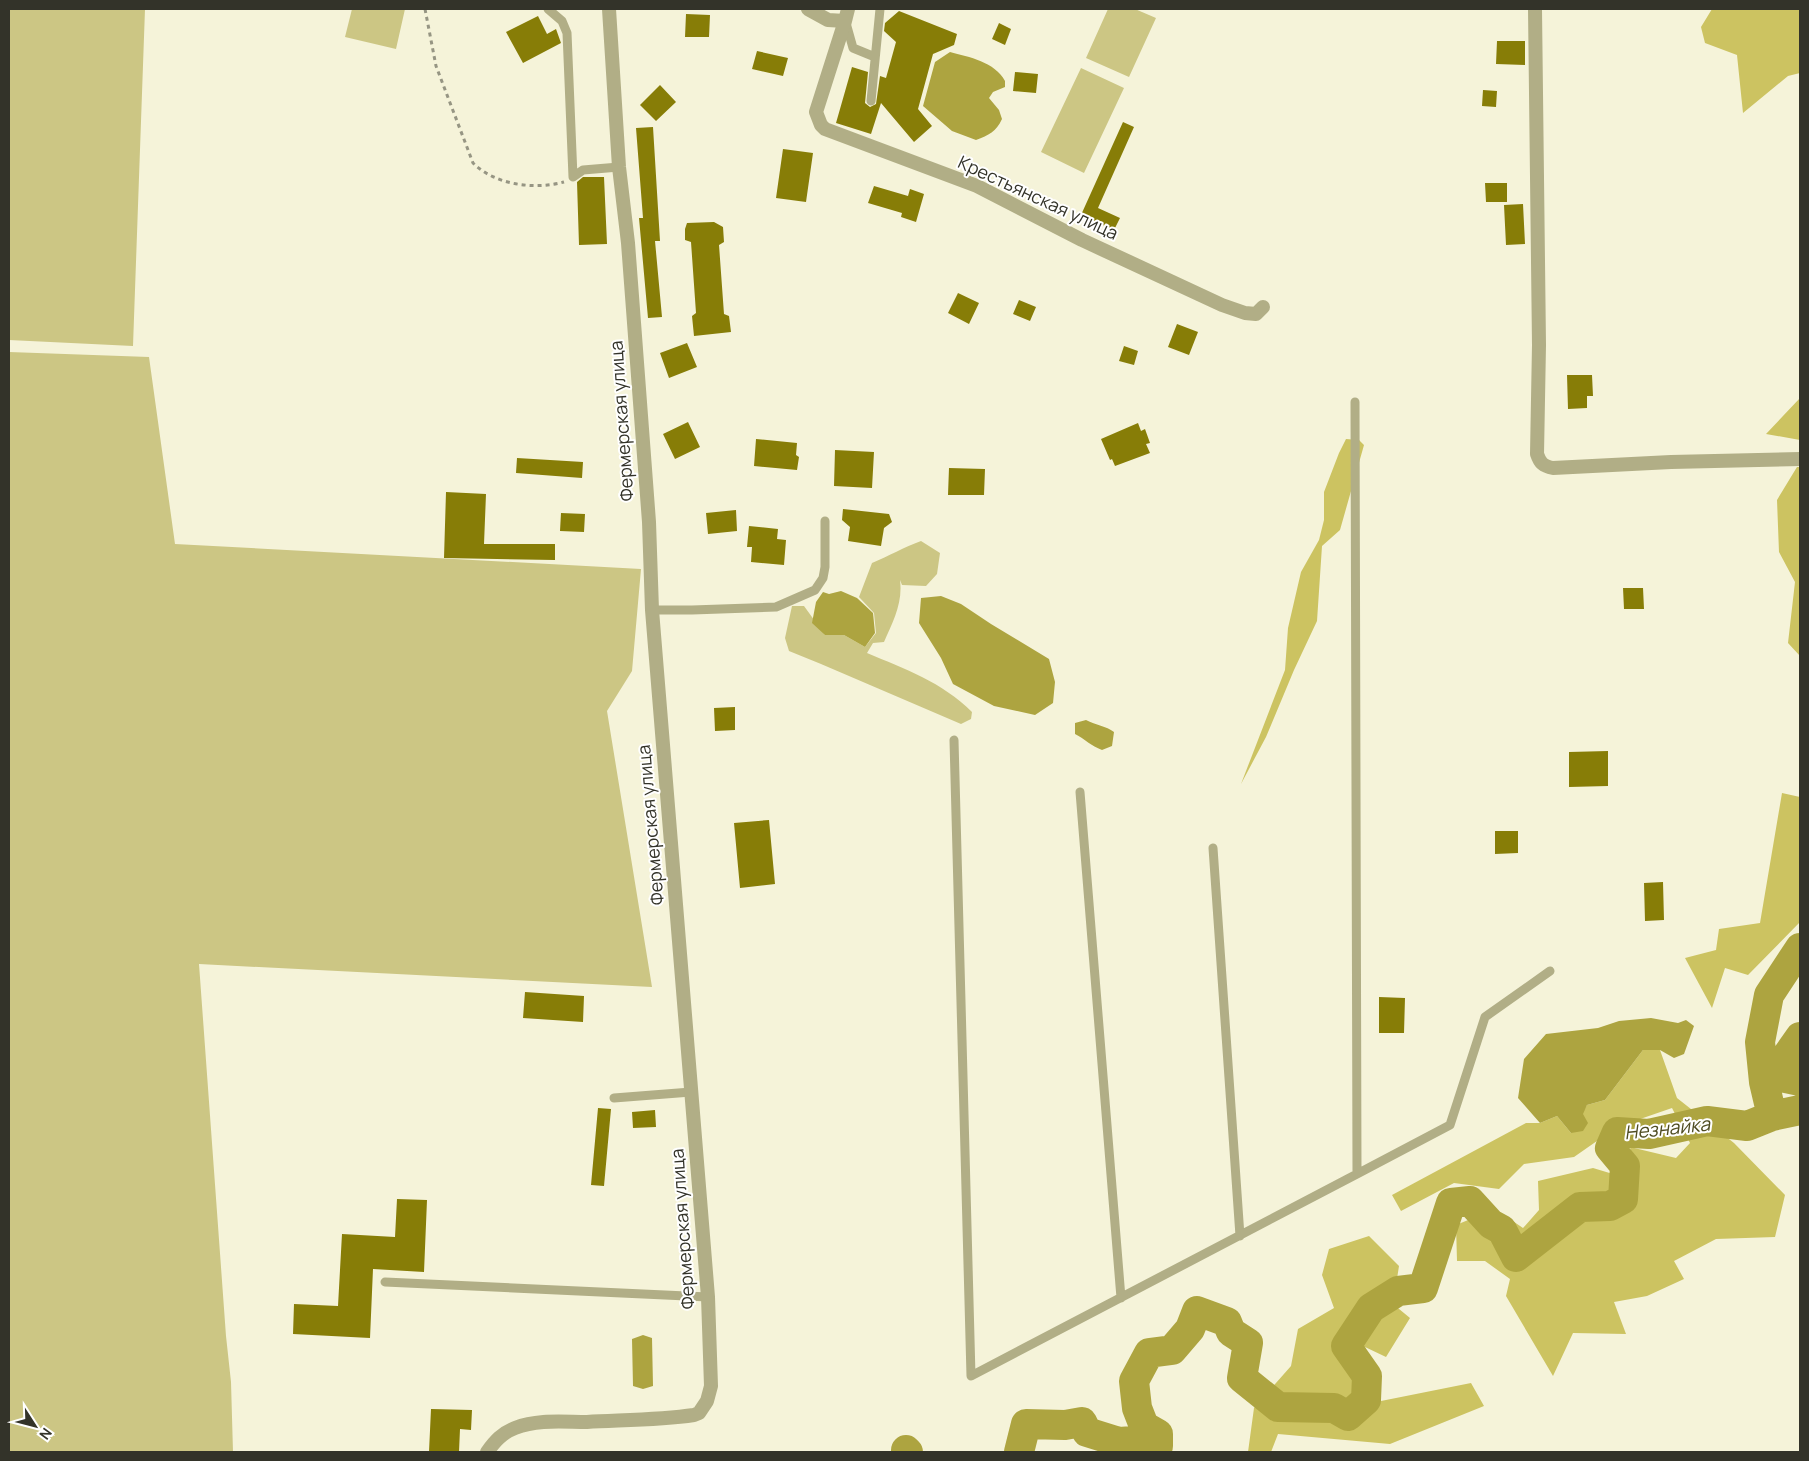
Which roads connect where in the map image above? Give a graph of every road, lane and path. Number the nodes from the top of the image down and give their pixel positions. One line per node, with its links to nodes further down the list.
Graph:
1 (425, 9): 11 (path)
2 (548, 9): 11 (lane)
3 (609, 9): 10 (street, Фермерская улица)
4 (808, 9): 7 (street)
5 (880, 9): 8 (lane)
6 (1535, 9): 14 (street)
7 (846, 15): 8 (lane); 12 (street, Крестьянская улица)
8 (875, 57): 9 (lane)
9 (871, 101)
10 (619, 166): 11 (lane); 16 (street, Фермерская улица)
11 (573, 177)
12 (1264, 307)
13 (1355, 402): 23 (lane)
14 (1800, 459)
15 (825, 521): 16 (lane)
16 (652, 610): 21 (street, Фермерская улица)
17 (954, 740): 27 (lane)
18 (1080, 792): 27 (lane)
19 (1213, 848): 24 (lane)
20 (1550, 971): 23 (lane)
21 (691, 1092): 22 (lane); 26 (street, Фермерская улица)
22 (614, 1098)
23 (1357, 1174): 24 (lane)
24 (1240, 1236): 27 (lane)
25 (385, 1282): 26 (lane)
26 (708, 1297): 28 (street, Фермерская улица)
27 (1120, 1298)
28 (487, 1452)

